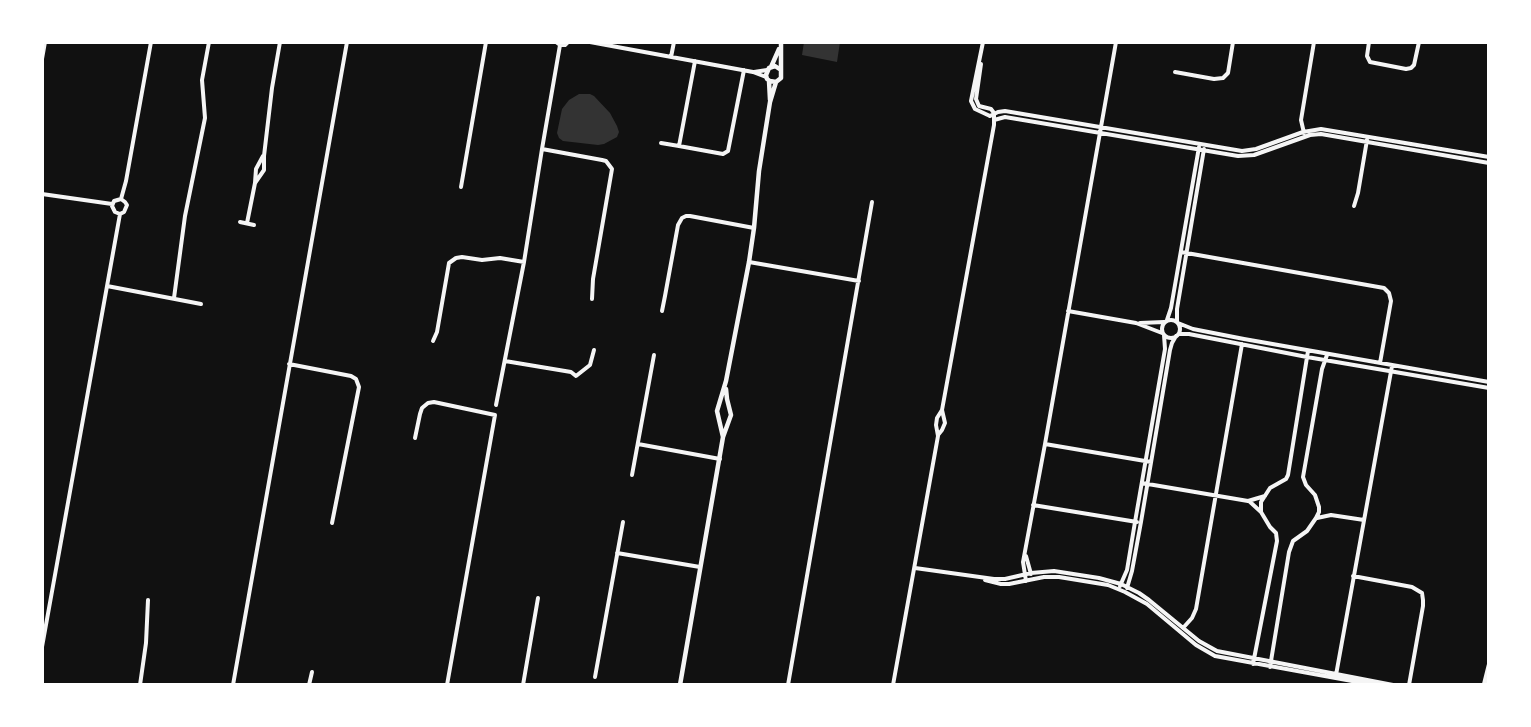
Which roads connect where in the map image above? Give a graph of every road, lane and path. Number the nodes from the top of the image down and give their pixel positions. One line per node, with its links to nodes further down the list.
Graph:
1 (45, 42): 19 (street)
2 (151, 42): 43 (street)
3 (209, 42): 57 (street)
4 (280, 42): 49 (street)
5 (347, 42): 78 (street)
6 (486, 42): 41 (street)
7 (568, 42): 16 (street)
8 (590, 42): 18 (street)
9 (674, 42): 18 (street)
10 (983, 42): 29 (street)
11 (1116, 42): 31 (street)
12 (1233, 42): 25 (street)
13 (1314, 42): 33 (street)
14 (1370, 42): 15 (street)
15 (1419, 42)
16 (558, 44): 38 (street)
17 (780, 44): 21 (street); 23 (street)
18 (671, 57): 20 (street)
19 (42, 58)
20 (695, 61): 22 (street); 36 (street)
21 (769, 68): 23 (street); 24 (street); 26 (street)
22 (744, 70): 24 (street); 36 (street)
23 (781, 70): 27 (street)
24 (753, 72): 26 (street)
25 (1175, 72)
26 (767, 79): 27 (street); 28 (street)
27 (776, 82): 28 (street)
28 (770, 102): 51 (street)
29 (992, 114): 30 (street); 31 (street)
30 (994, 120): 32 (street); 84 (street)
31 (1100, 127): 32 (street); 37 (street)
32 (1099, 133): 37 (street); 61 (street)
33 (1304, 134): 34 (street); 37 (street)
34 (1367, 139): 39 (street); 40 (street); 46 (street)
35 (661, 144): 36 (street)
36 (679, 146)
37 (1202, 147): 52 (street)
38 (542, 149): 53 (street); 58 (street)
39 (1489, 158)
40 (1489, 163)
41 (461, 187)
42 (42, 194): 45 (street)
43 (121, 199): 45 (street); 47 (street)
44 (872, 202): 55 (street)
45 (112, 204): 47 (street)
46 (1354, 206)
47 (120, 214): 56 (street)
48 (240, 222): 49 (street)
49 (247, 223): 50 (street)
50 (254, 225)
51 (754, 228): 54 (street); 60 (street)
52 (1183, 253): 62 (street); 63 (street); 77 (street)
53 (524, 262): 68 (street); 75 (street)
54 (749, 262): 55 (street); 80 (street)
55 (859, 281): 138 (street)
56 (107, 286): 57 (street); 122 (street)
57 (174, 298): 59 (street)
58 (592, 299)
59 (201, 304)
60 (662, 311)
61 (1068, 311): 64 (street); 89 (street)
62 (1165, 321): 63 (street); 64 (street); 65 (street)
63 (1178, 322): 66 (street); 67 (street)
64 (1136, 323): 65 (street)
65 (1163, 334): 66 (street); 91 (street)
66 (1177, 335): 69 (street); 92 (street)
67 (1244, 339): 69 (street); 71 (street)
68 (433, 341)
69 (1242, 345): 74 (street); 95 (street)
70 (594, 350): 75 (street)
71 (1308, 351): 73 (street); 74 (street)
72 (654, 355): 88 (street)
73 (1327, 355): 76 (street); 77 (street)
74 (1307, 357): 76 (street); 96 (street)
75 (504, 361): 83 (street)
76 (1326, 361): 79 (street); 99 (street)
77 (1380, 363): 79 (street)
78 (289, 364): 106 (street); 133 (street)
79 (1392, 368): 81 (street); 82 (street); 103 (street)
80 (726, 381): 86 (street); 86 (street)
81 (1489, 382)
82 (1489, 388)
83 (496, 405)
84 (942, 410): 85 (street); 85 (street)
85 (938, 435): 110 (street)
86 (723, 437): 90 (street)
87 (416, 438): 135 (street)
88 (638, 444): 90 (street); 93 (street)
89 (1045, 444): 91 (street); 98 (street)
90 (720, 459): 109 (street)
91 (1146, 461): 92 (street); 94 (street)
92 (1151, 462): 94 (street)
93 (632, 475)
94 (1144, 483): 95 (street); 105 (street)
95 (1216, 495): 97 (street); 121 (street)
96 (1265, 496): 97 (street); 100 (street)
97 (1248, 501): 100 (street)
98 (1034, 505): 105 (street); 107 (street)
99 (1319, 510): 101 (street); 102 (street)
100 (1261, 512): 123 (street)
101 (1332, 515): 102 (street); 103 (street)
102 (1317, 518): 124 (street)
103 (1364, 520): 113 (street)
104 (623, 522): 108 (street)
105 (1138, 522): 117 (street); 118 (street)
106 (332, 523)
107 (1025, 549): 111 (street); 112 (street)
108 (617, 554): 109 (street); 130 (street)
109 (700, 567): 137 (street)
110 (915, 568): 114 (street); 139 (street)
111 (1031, 573): 112 (street); 115 (street); 117 (street)
112 (1024, 575): 114 (street); 116 (street)
113 (1353, 576): 129 (street); 142 (street)
114 (976, 577): 116 (street)
115 (1033, 579): 116 (street); 117 (street)
116 (1026, 581)
117 (1120, 587): 118 (street)
118 (1126, 590): 121 (street)
119 (538, 598): 136 (street)
120 (148, 600): 132 (street)
121 (1182, 629): 123 (street); 125 (street)
122 (42, 647)
123 (1254, 658): 124 (street); 125 (street)
124 (1271, 661): 127 (street); 129 (street)
125 (1253, 664): 127 (street)
126 (1489, 665): 143 (street)
127 (1270, 667): 129 (street)
128 (312, 672): 134 (street)
129 (1336, 676): 140 (street); 141 (street)
130 (595, 677)
131 (1489, 679): 144 (street)
132 (140, 685)
133 (232, 685)
134 (309, 685)
135 (447, 685)
136 (523, 685)
137 (680, 685)
138 (788, 685)
139 (893, 685)
140 (1374, 685)
141 (1393, 685)
142 (1408, 685)
143 (1484, 685)
144 (1489, 685)

